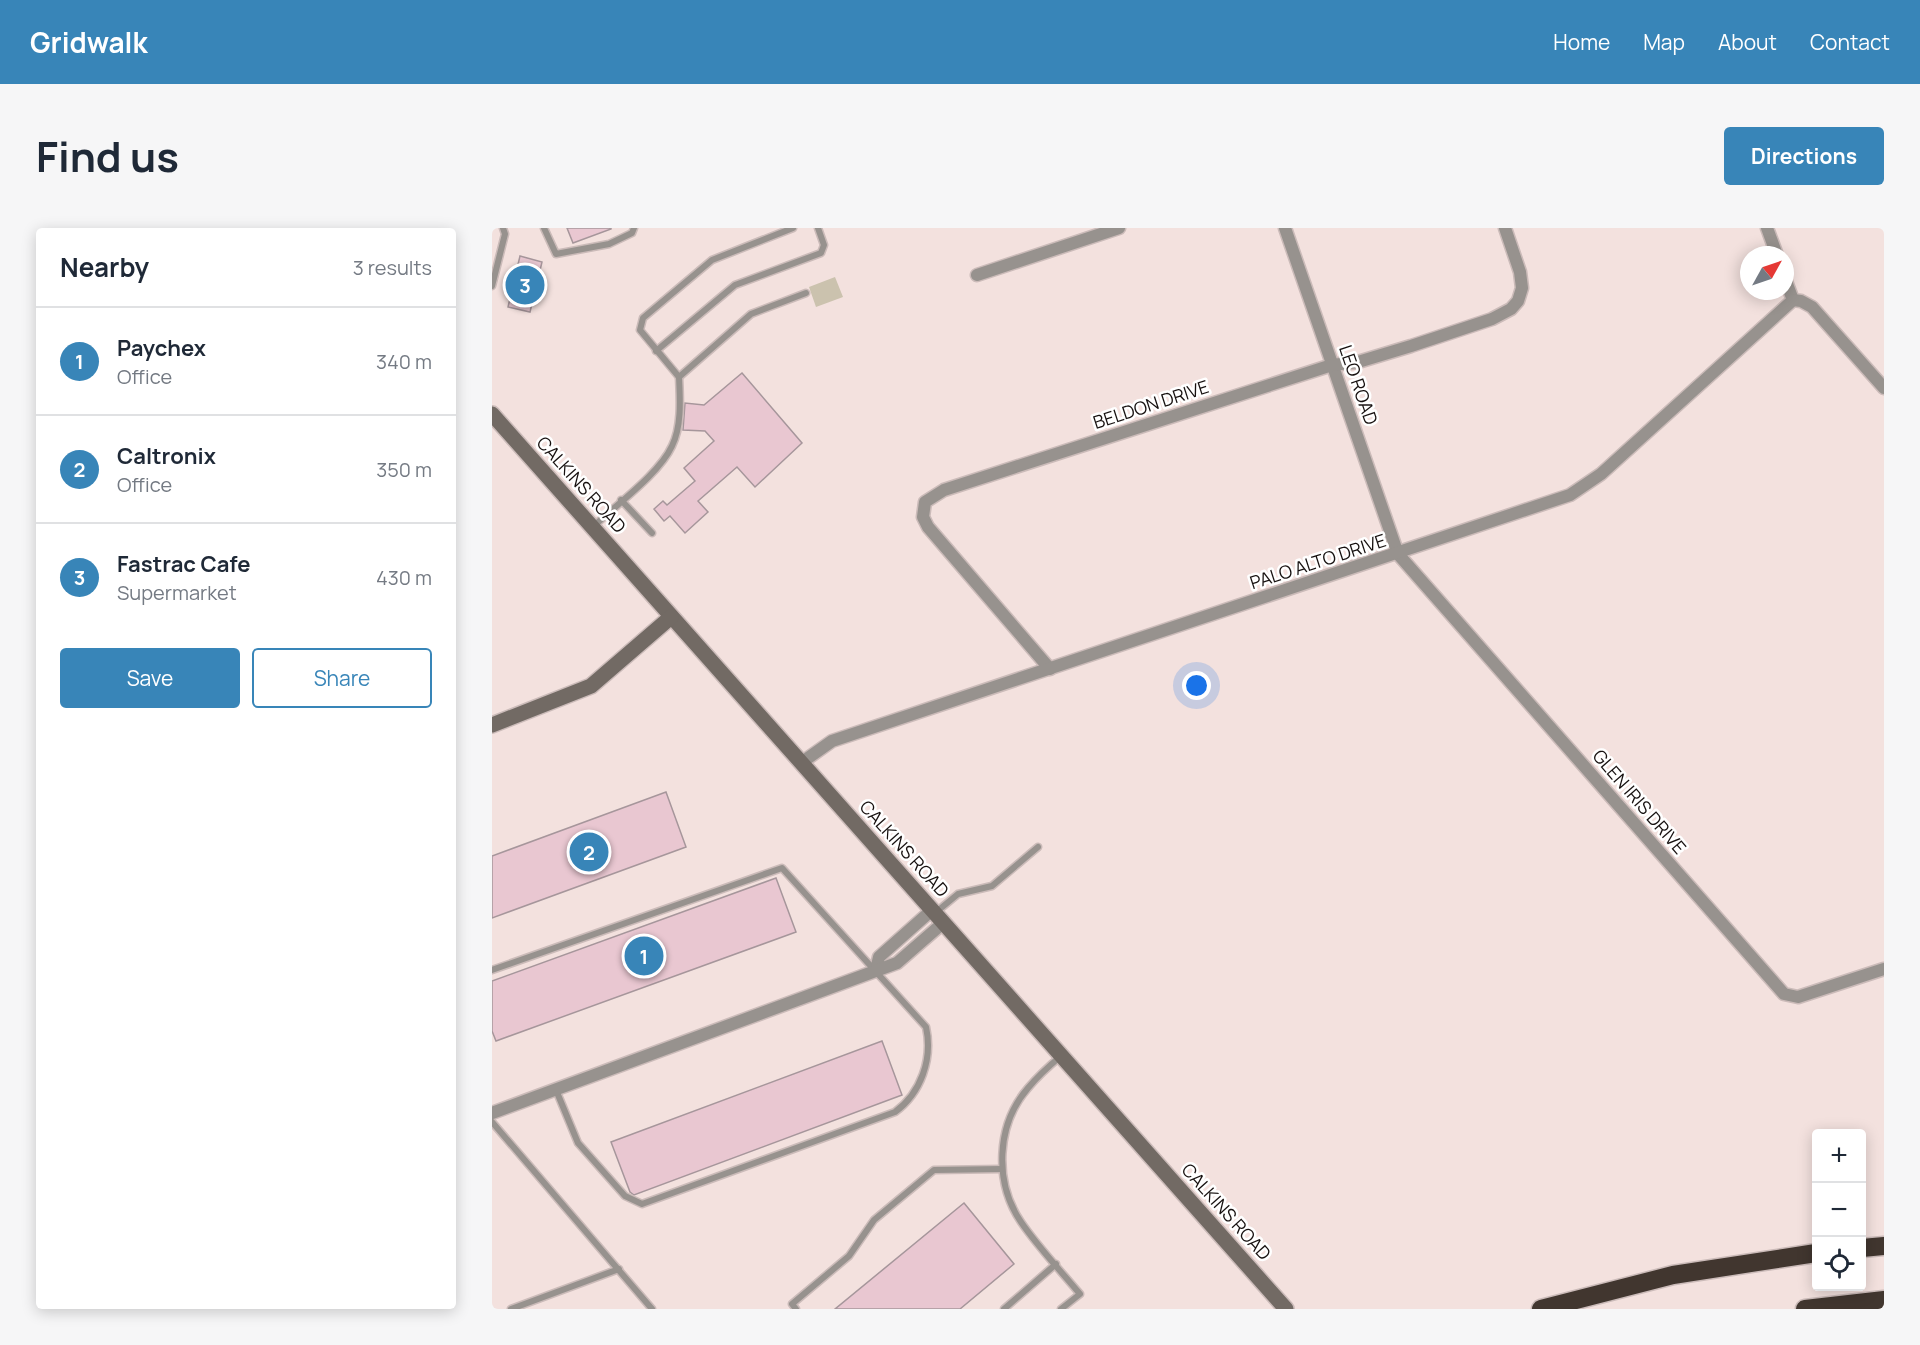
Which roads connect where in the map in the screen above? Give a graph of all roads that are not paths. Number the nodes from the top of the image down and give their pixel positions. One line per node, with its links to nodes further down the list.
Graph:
1 (502, 228): 12 (lane)
2 (544, 228): 3 (lane)
3 (634, 228)
4 (793, 228): 15 (lane)
5 (818, 228): 15 (lane)
6 (1119, 228): 11 (street)
7 (1285, 228): 16 (street, LEO ROAD)
8 (1505, 228): 16 (street, BELDON DRIVE)
9 (1767, 228): 10 (street)
10 (1774, 246)
11 (977, 275)
12 (492, 286)
13 (806, 293): 17 (lane)
14 (1792, 300): 18 (street); 23 (street, PALO ALTO DRIVE)
15 (657, 351): 17 (lane)
16 (1332, 365): 23 (street, LEO ROAD); 25 (street, BELDON DRIVE)
17 (680, 377): 20 (lane)
18 (1884, 388)
19 (492, 414): 21 (main road, CALKINS ROAD)
20 (621, 500): 21 (lane); 22 (lane)
21 (592, 527): 24 (main road, CALKINS ROAD)
22 (652, 533)
23 (1398, 554): 25 (street, PALO ALTO DRIVE); 30 (street, GLEN IRIS DRIVE)
24 (671, 616): 26 (main road); 27 (main road, CALKINS ROAD)
25 (1050, 669): 27 (street, PALO ALTO DRIVE)
26 (492, 725)
27 (801, 763): 29 (main road, CALKINS ROAD)
28 (1038, 848): 29 (lane)
29 (937, 915): 32 (street); 33 (main road, CALKINS ROAD)
30 (1884, 969)
31 (492, 970): 32 (lane)
32 (876, 970): 34 (street); 34 (lane)
33 (1061, 1056): 37 (lane); 49 (main road, CALKINS ROAD)
34 (556, 1090): 35 (street)
35 (492, 1113)
36 (492, 1122): 42 (lane)
37 (1002, 1169): 41 (lane); 46 (lane)
38 (1884, 1246): 39 (highway)
39 (1866, 1248)
40 (1812, 1254): 50 (highway)
41 (1056, 1264): 47 (lane); 48 (lane)
42 (618, 1269): 44 (lane); 45 (lane)
43 (1884, 1300): 51 (highway)
44 (511, 1309)
45 (652, 1309)
46 (796, 1309)
47 (1004, 1309)
48 (1061, 1309)
49 (1286, 1309)
50 (1541, 1309)
51 (1805, 1309)

